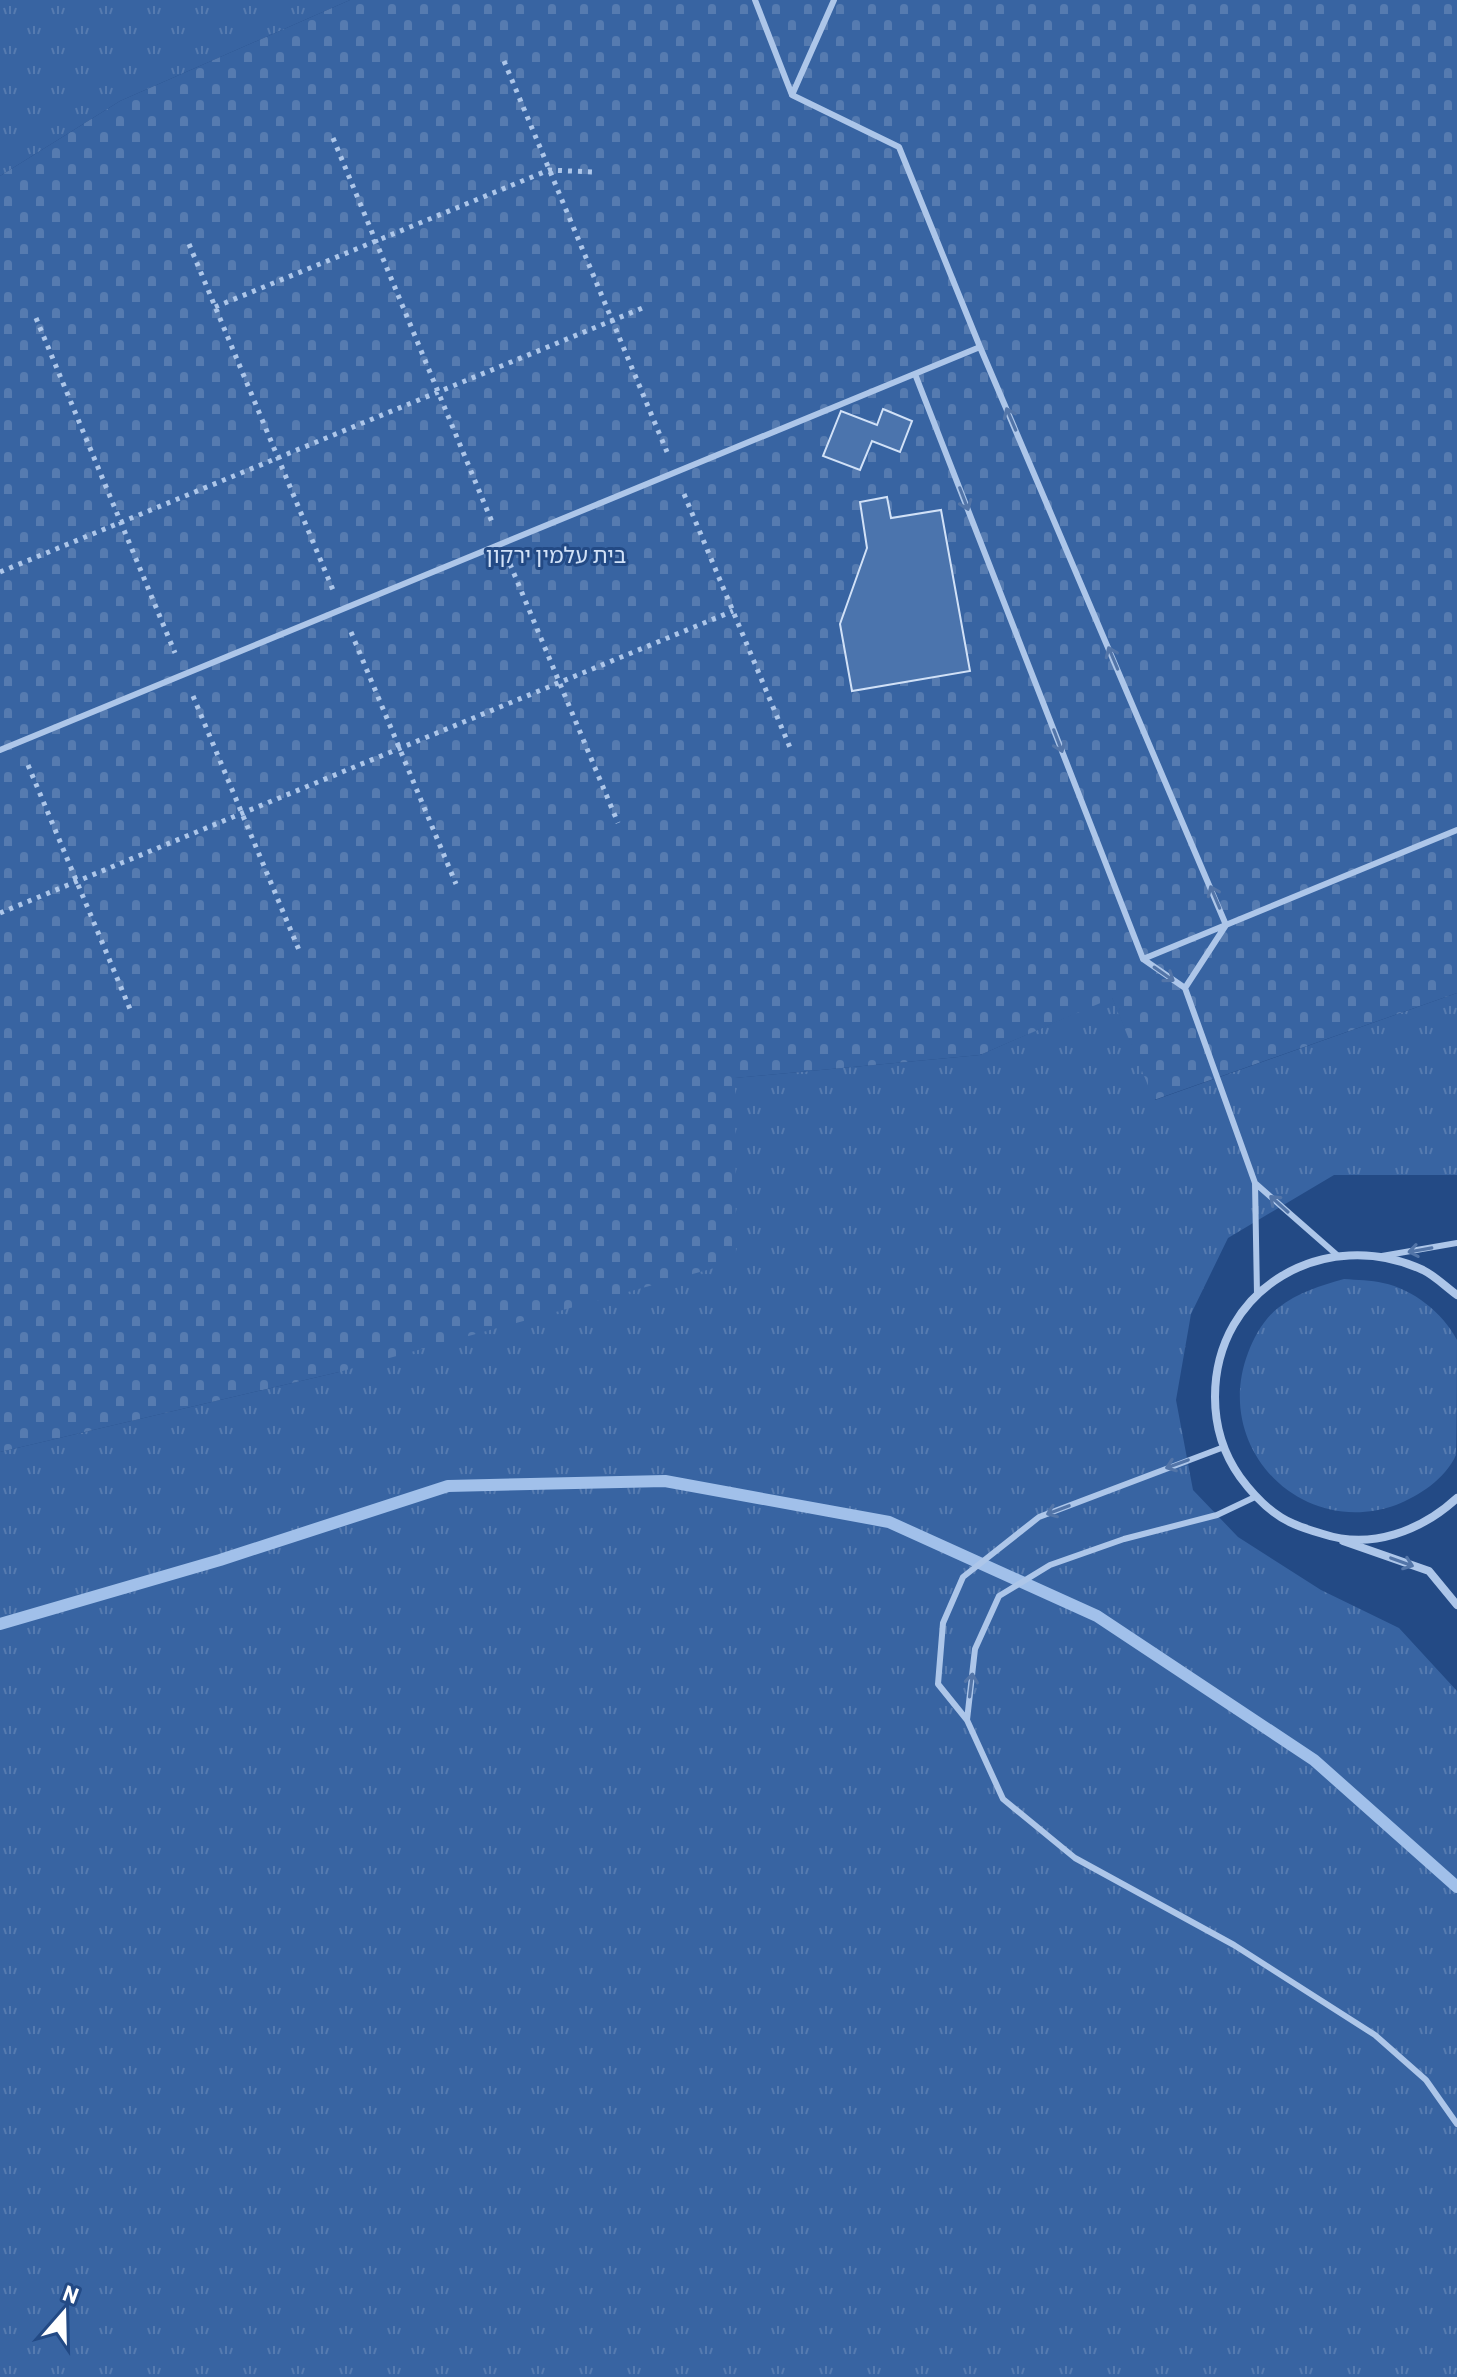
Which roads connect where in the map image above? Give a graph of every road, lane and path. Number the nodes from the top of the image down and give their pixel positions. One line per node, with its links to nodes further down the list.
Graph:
1 (755, 0): 4 (lane)
2 (834, 0): 4 (lane)
3 (504, 61): 6 (path)
4 (792, 95): 14 (lane)
5 (333, 138): 8 (path)
6 (549, 170): 7 (path); 8 (path); 13 (path)
7 (592, 172)
8 (376, 241): 10 (path); 16 (path)
9 (189, 244): 10 (path)
10 (215, 307): 17 (path)
11 (645, 307): 13 (path)
12 (36, 318): 19 (path)
13 (612, 320): 16 (path); 18 (path)
14 (980, 347): 15 (lane); 36 (lane, one-way to 14)
15 (915, 374): 18 (lane); 38 (lane, one-way to 38)
16 (439, 392): 17 (path); 20 (path)
17 (278, 458): 19 (path); 22 (path)
18 (675, 472): 20 (lane); 23 (path)
19 (120, 522): 21 (path); 24 (path)
20 (501, 544): 22 (lane); 25 (path)
21 (0, 572)
22 (341, 609): 24 (lane); 27 (path)
23 (733, 611): 25 (path); 29 (path)
24 (184, 674): 26 (lane); 30 (path)
25 (560, 683): 27 (path); 31 (path)
26 (18, 742): 28 (lane); 33 (path)
27 (399, 749): 30 (path); 34 (path)
28 (0, 750)
29 (791, 750)
30 (242, 813): 33 (path); 37 (path)
31 (618, 823)
32 (1457, 830): 36 (lane)
33 (76, 881): 35 (path); 40 (path)
34 (456, 884)
35 (0, 913)
36 (1226, 925): 38 (lane); 39 (lane)
37 (299, 950)
38 (1143, 959): 39 (lane, one-way to 39)
39 (1185, 988): 41 (lane)
40 (130, 1009)
41 (1255, 1183): 43 (lane, one-way to 41); 45 (lane)
42 (1457, 1243): 44 (lane, one-way to 44)
43 (1337, 1255): 44 (street); 45 (street)
44 (1382, 1256): 46 (street)
45 (1257, 1294): 47 (street)
46 (1457, 1295)
47 (1224, 1447): 48 (street); 52 (lane, one-way to 52)
48 (1255, 1497): 50 (street); 52 (lane, one-way to 48)
49 (1457, 1498): 50 (street)
50 (1334, 1538): 51 (street, one-way to 51)
51 (1457, 1605)
52 (967, 1720): 53 (lane)
53 (1457, 2124)

